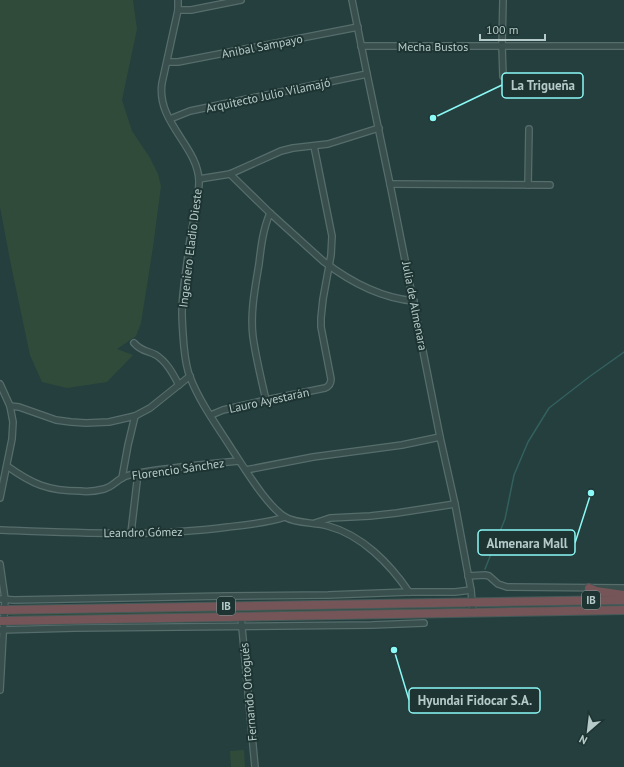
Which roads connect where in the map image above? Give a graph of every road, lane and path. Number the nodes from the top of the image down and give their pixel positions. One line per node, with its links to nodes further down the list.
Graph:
1 (178, 0): 5 (street, Ingeniero Eladio Dieste)
2 (241, 0): 5 (street)
3 (352, 0): 6 (street, Julia de Almenara)
4 (503, 0): 8 (street)
5 (178, 10): 10 (street, Ingeniero Eladio Dieste)
6 (358, 27): 7 (street, Julia de Almenara); 10 (street, Anibal Sampayo)
7 (361, 46): 8 (street, Mecha Bustos); 11 (street, Julia de Almenara)
8 (502, 46): 9 (street, Mecha Bustos); 12 (street)
9 (624, 46)
10 (167, 62): 13 (street, Ingeniero Eladio Dieste)
11 (367, 74): 13 (street, Arquitecto Julio Vilamajó); 14 (street, Julia de Almenara)
12 (503, 76)
13 (170, 119): 18 (street, Ingeniero Eladio Dieste)
14 (379, 128): 16 (street); 19 (street, Julia de Almenara)
15 (529, 129): 20 (street)
16 (314, 146): 17 (street); 23 (street)
17 (230, 174): 18 (street); 22 (street)
18 (199, 179): 26 (street, Ingeniero Eladio Dieste)
19 (390, 184): 20 (street); 24 (street, Julia de Almenara)
20 (528, 185): 21 (street)
21 (550, 185)
22 (270, 213): 23 (street); 30 (street)
23 (330, 267): 24 (street); 30 (street, Lauro Ayestarán)
24 (414, 301): 34 (street, Julia de Almenara)
25 (134, 343): 28 (street)
26 (190, 376): 28 (street); 32 (street, Ingeniero Eladio Dieste)
27 (0, 384): 29 (street)
28 (179, 385): 33 (street)
29 (2, 394): 31 (street)
30 (266, 400): 32 (street, Lauro Ayestarán)
31 (10, 406): 33 (street); 37 (street)
32 (211, 415): 36 (street, Ingeniero Eladio Dieste)
33 (135, 416): 40 (street)
34 (440, 437): 38 (street); 42 (street, Julia de Almenara)
35 (0, 460): 37 (street, Florencio Sánchez)
36 (239, 461): 38 (street, Ingeniero Eladio Dieste); 39 (street, Florencio Sánchez)
37 (7, 464): 40 (street, Florencio Sánchez); 41 (street)
38 (246, 470): 43 (street, Ingeniero Eladio Dieste)
39 (138, 473): 40 (street, Florencio Sánchez); 46 (street)
40 (122, 478)
41 (0, 498)
42 (455, 504): 44 (street); 48 (street, Julia de Almenara)
43 (285, 517): 44 (street, Ingeniero Eladio Dieste); 46 (street, Leandro Gómez)
44 (315, 523): 52 (street, Ingeniero Eladio Dieste)
45 (0, 530): 46 (street, Leandro Gómez)
46 (131, 533)
47 (0, 564): 54 (street)
48 (468, 576): 49 (street); 51 (street, Julia de Almenara)
49 (589, 588): 50 (street); 53 (highway)
50 (624, 588)
51 (471, 590): 52 (street); 56 (street, Julia de Almenara)
52 (409, 592): 54 (street)
53 (624, 595)
54 (2, 599): 57 (street)
55 (624, 600): 56 (highway, IB)
56 (472, 602): 57 (highway, IB); 59 (street, Julia de Almenara)
57 (2, 610): 61 (street)
58 (624, 610): 59 (highway, IB)
59 (473, 613): 60 (highway, IB)
60 (241, 616): 61 (highway, IB); 63 (street, Fernando Ortogués)
61 (2, 621): 64 (street)
62 (424, 624): 63 (street)
63 (242, 626): 64 (street); 66 (street, Fernando Ortogués)
64 (1, 630): 65 (street)
65 (0, 690)
66 (254, 767)

